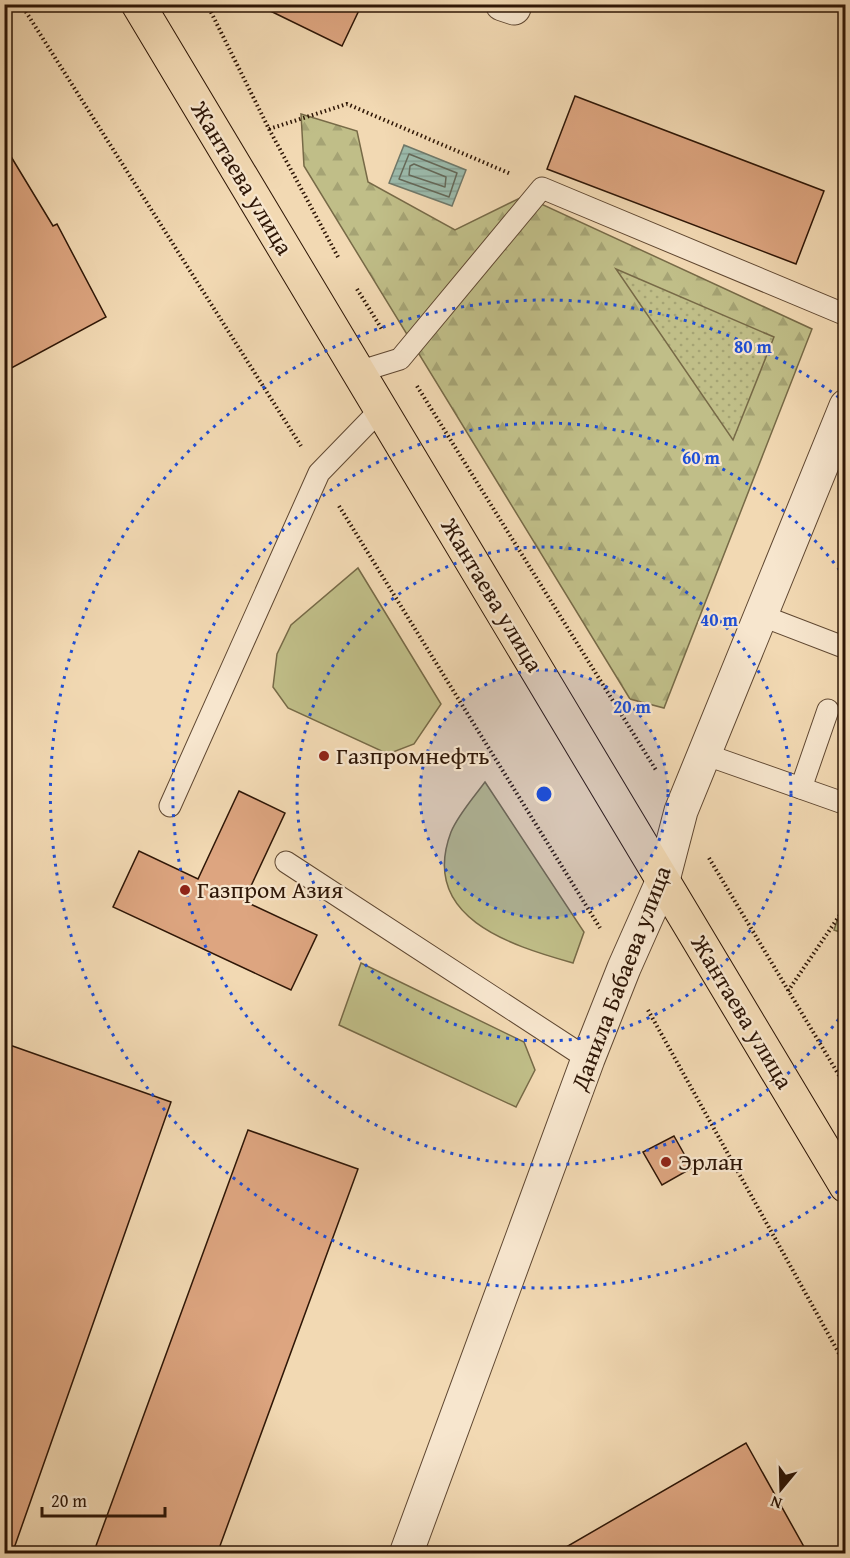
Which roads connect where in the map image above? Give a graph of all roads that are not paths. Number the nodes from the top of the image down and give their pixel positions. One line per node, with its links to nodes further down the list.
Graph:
1 (138, 4): 5 (main road, Жантаева улица)
2 (502, 4): 3 (street)
3 (515, 4)
4 (846, 315): 5 (lane)
5 (358, 372): 7 (main road, Жантаева улица)
6 (846, 406): 8 (street, Данила Бабаева улица)
7 (381, 409): 14 (lane); 16 (main road, Жантаева улица)
8 (760, 615): 9 (lane); 11 (street, Данила Бабаева улица)
9 (846, 648)
10 (828, 710): 12 (lane)
11 (704, 754): 12 (lane); 16 (street, Данила Бабаева улица)
12 (801, 788): 13 (lane)
13 (846, 804)
14 (170, 806)
15 (286, 862): 17 (lane)
16 (663, 880): 17 (street, Данила Бабаева улица); 18 (main road, Жантаева улица)
17 (588, 1059): 19 (street, Данила Бабаева улица)
18 (846, 1186)
19 (406, 1554)

